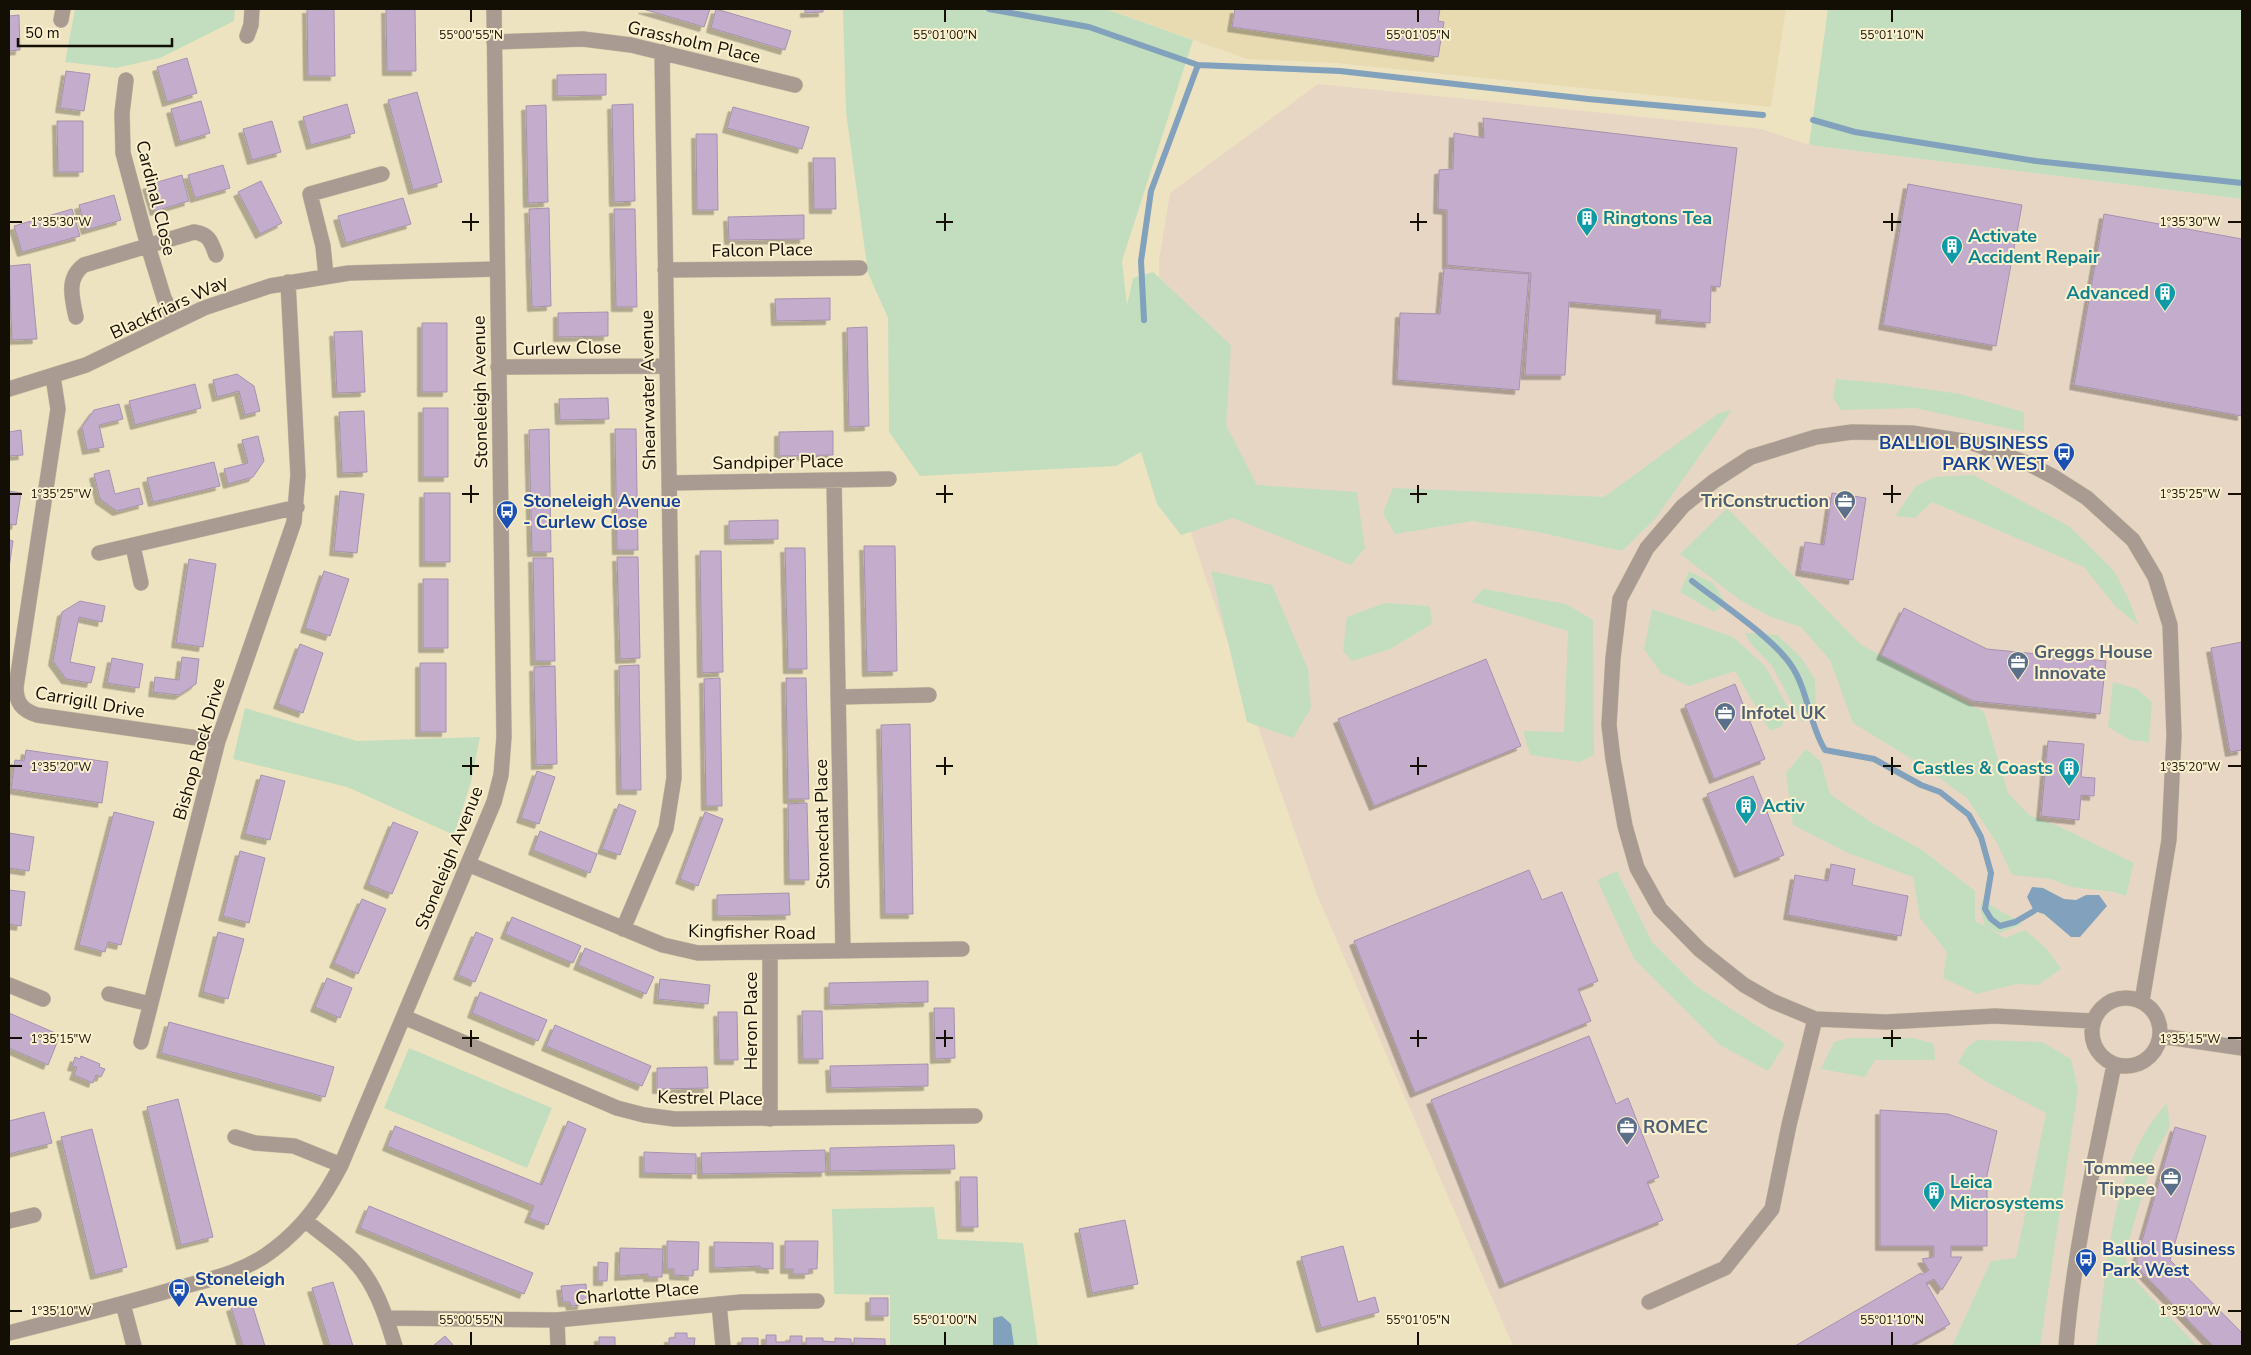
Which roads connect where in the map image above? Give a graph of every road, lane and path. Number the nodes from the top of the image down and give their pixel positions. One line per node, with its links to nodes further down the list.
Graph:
1 (252, 9): 3 (street)
2 (494, 9): 4 (street, Stoneleigh Avenue)
3 (247, 36)
4 (494, 42): 5 (street, Grassholm Place); 12 (street, Stoneleigh Avenue)
5 (662, 52): 7 (street, Grassholm Place); 13 (street, Shearwater Avenue)
6 (126, 80): 9 (street, Cardinal Close)
7 (795, 86)
8 (382, 174): 14 (street)
9 (148, 246): 10 (street); 16 (street); 17 (street, Cardinal Close)
10 (216, 255)
11 (860, 268): 13 (street, Falcon Place)
12 (497, 269): 14 (street, Blackfriars Way); 19 (street, Stoneleigh Avenue)
13 (665, 270): 18 (street, Shearwater Avenue)
14 (326, 276): 15 (street, Blackfriars Way)
15 (288, 282): 17 (street, Blackfriars Way); 25 (street, Bishop Rock Drive)
16 (76, 317)
17 (175, 322): 20 (street, Blackfriars Way)
18 (666, 366): 19 (street, Curlew Close); 24 (street, Shearwater Avenue)
19 (498, 367): 32 (street, Stoneleigh Avenue)
20 (53, 377): 21 (street, Blackfriars Way); 31 (street, Carrigill Drive)
21 (9, 389)
22 (889, 479): 23 (street, Sandpiper Place)
23 (834, 480): 24 (street, Sandpiper Place); 30 (street, Stonechat Place)
24 (669, 483): 33 (street, Shearwater Avenue)
25 (297, 508): 26 (street); 31 (street, Bishop Rock Drive)
26 (133, 546): 27 (street); 28 (street)
27 (99, 553)
28 (141, 582)
29 (929, 695): 30 (street)
30 (838, 697): 35 (street, Stonechat Place)
31 (218, 741): 41 (street, Bishop Rock Drive)
32 (468, 864): 33 (street, Kingfisher Road); 42 (street, Stoneleigh Avenue)
33 (623, 928): 36 (street, Kingfisher Road)
34 (962, 950): 35 (street, Kingfisher Road)
35 (843, 952): 36 (street, Kingfisher Road)
36 (770, 953): 50 (street, Heron Place)
37 (9, 985): 39 (street)
38 (108, 994): 41 (street)
39 (43, 999)
40 (2142, 1001): 43 (street); 44 (street); 45 (street)
41 (150, 1004): 46 (street, Bishop Rock Drive)
42 (404, 1017): 50 (street, Kestrel Place); 52 (street, Stoneleigh Avenue)
43 (1815, 1019): 44 (street); 57 (street)
44 (2093, 1021): 48 (street)
45 (2160, 1036): 47 (street); 48 (street)
46 (141, 1042)
47 (2242, 1048)
48 (2114, 1065): 67 (street)
49 (975, 1116): 50 (street, Kestrel Place)
50 (770, 1119)
51 (235, 1137): 52 (street)
52 (341, 1164): 54 (street, Stoneleigh Avenue)
53 (34, 1215): 55 (street)
54 (306, 1221): 58 (street, Stoneleigh Avenue); 60 (street)
55 (9, 1222)
56 (817, 1301): 59 (street, Charlotte Place)
57 (1649, 1302)
58 (123, 1304): 62 (street, Stoneleigh Avenue); 63 (street)
59 (720, 1304): 61 (street, Charlotte Place); 66 (street, Charlotte Place)
60 (386, 1318): 61 (street, Charlotte Place); 64 (street)
61 (558, 1320): 65 (street)
62 (9, 1334)
63 (134, 1346)
64 (395, 1346)
65 (558, 1346)
66 (723, 1346)
67 (2066, 1346)

